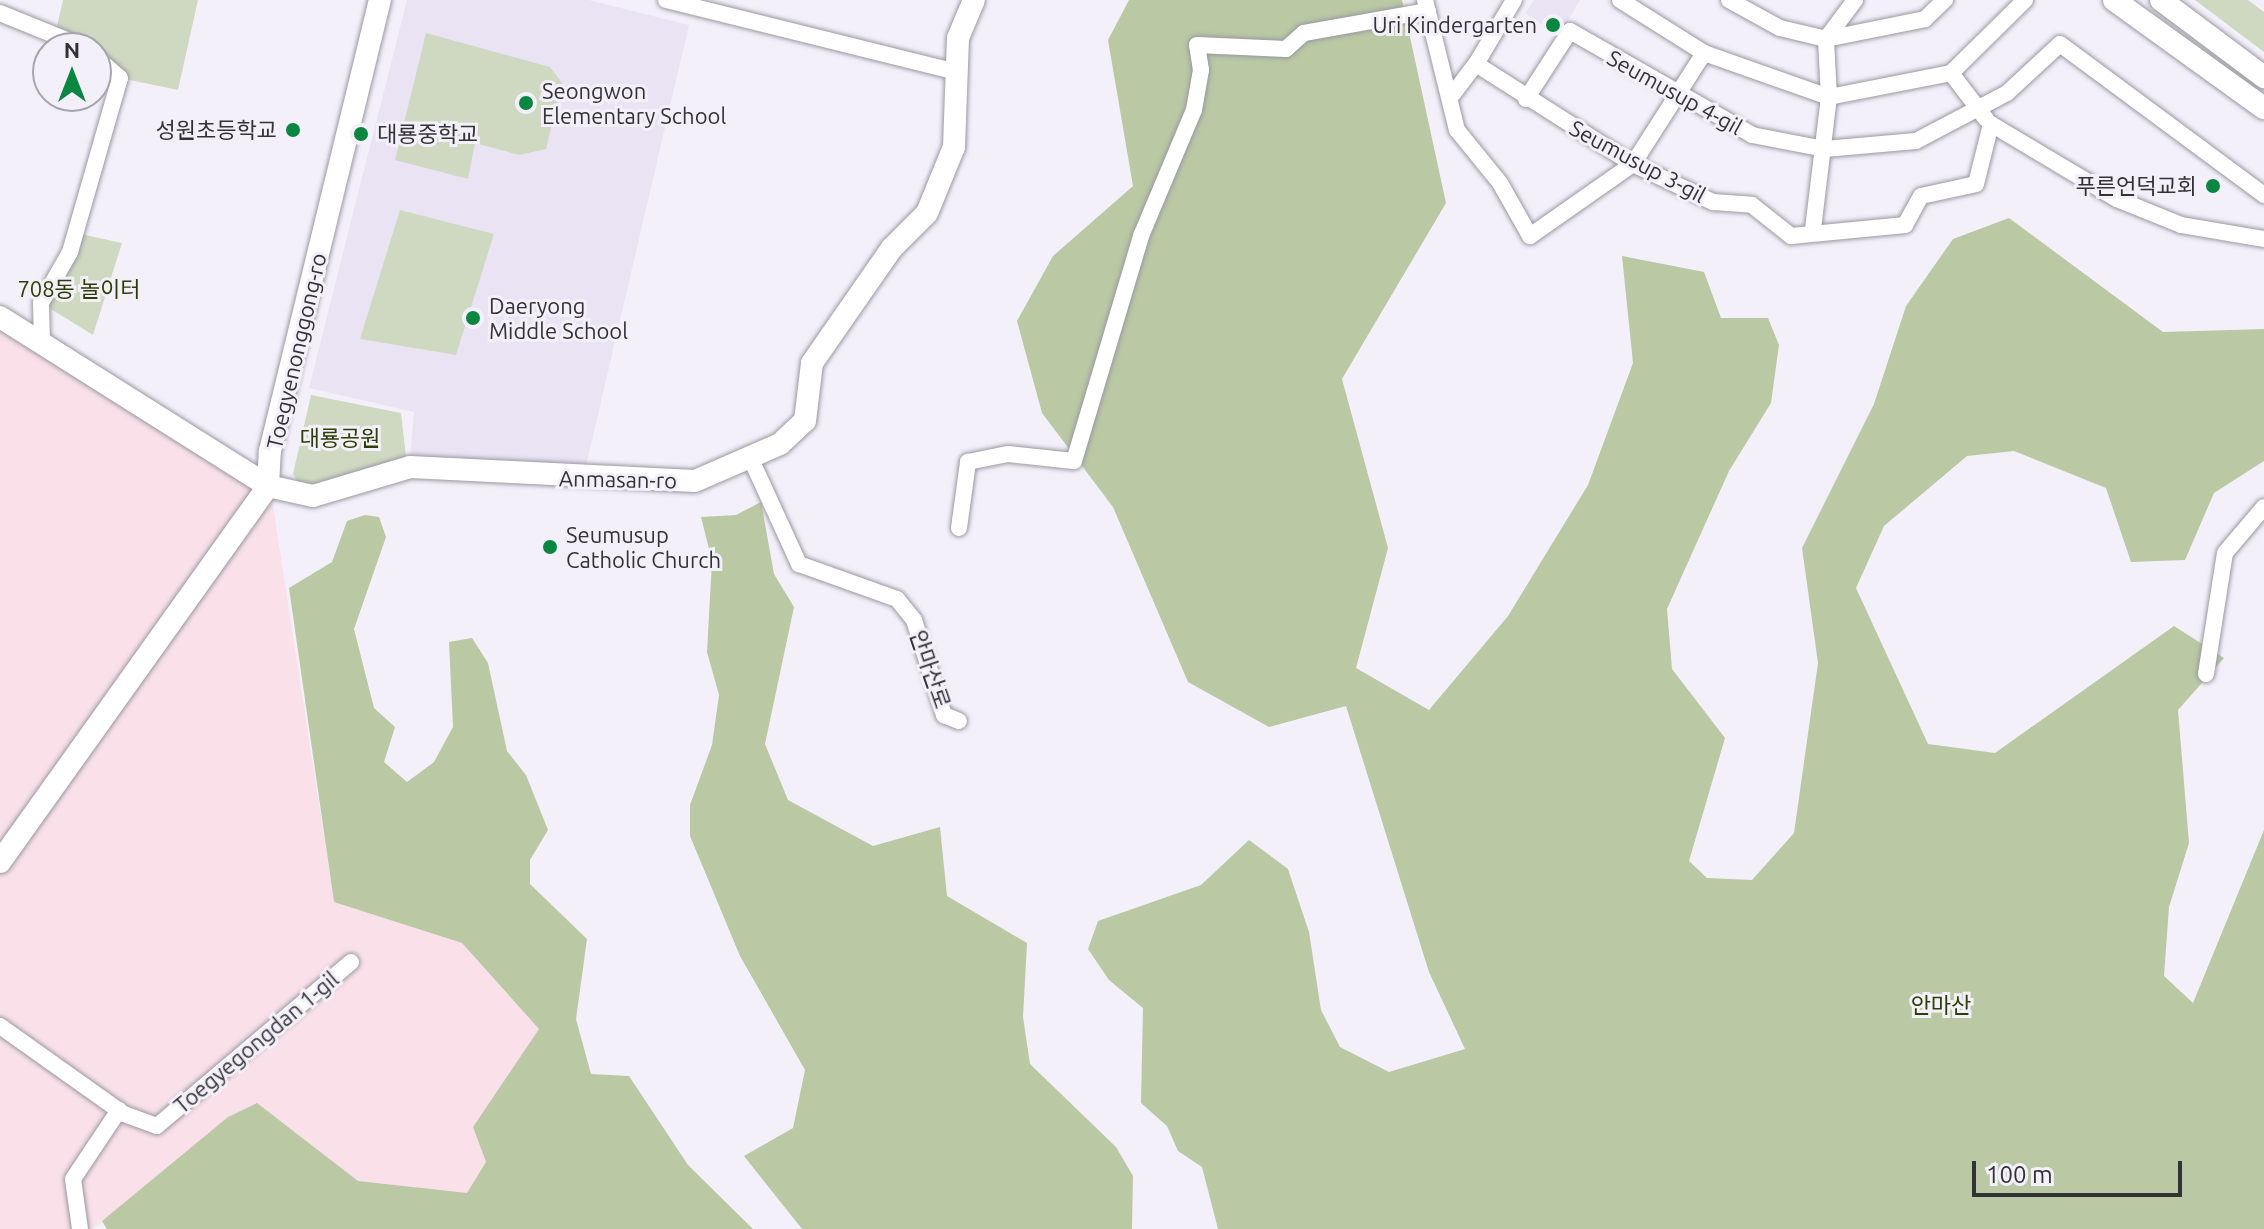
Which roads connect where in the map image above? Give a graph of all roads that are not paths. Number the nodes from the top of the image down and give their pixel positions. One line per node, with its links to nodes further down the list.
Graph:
1 (380, 0): 40 (street, Toegyenonggong-ro)
2 (666, 0): 20 (street)
3 (974, 0): 20 (street, Anmasan-ro)
4 (1514, 0): 18 (street)
5 (1620, 0): 17 (street)
6 (1729, 0): 13 (street)
7 (1855, 0): 16 (street)
8 (1945, 0): 16 (street)
9 (2025, 0): 21 (street)
10 (2114, 0): 28 (street)
11 (2161, 0): 22 (street)
12 (1427, 6): 23 (street); 42 (street)
13 (1756, 7): 16 (street)
14 (0, 13): 15 (street)
15 (47, 32)
16 (1826, 39): 25 (street)
17 (1704, 53): 24 (street); 25 (street)
18 (1476, 64): 23 (street); 26 (street, Seumusup 3-gil)
19 (112, 71): 27 (street)
20 (958, 72): 39 (street, Anmasan-ro)
21 (1951, 73): 25 (street); 30 (street)
22 (2264, 77)
23 (1453, 94): 33 (street)
24 (1678, 97): 26 (street, Seumusup 4-gil); 32 (street, Seumusup 4-gil); 33 (street)
25 (1829, 97): 32 (street)
26 (1526, 99): 33 (street, Seumusup 3-gil)
27 (112, 106)
28 (2264, 108)
29 (110, 112): 38 (street)
30 (1978, 112): 31 (street); 32 (street, Seumusup 4-gil); 34 (street, Seumusup 4-gil)
31 (1991, 124): 35 (street, Seumusup 3-gil); 36 (street)
32 (1825, 149): 35 (street)
33 (1633, 164): 35 (street, Seumusup 3-gil)
34 (2264, 195)
35 (1813, 229)
36 (2264, 239)
37 (0, 317): 38 (street, Anmasan-ro)
38 (42, 344): 40 (street, Anmasan-ro)
39 (750, 457): 40 (street, Anmasan-ro); 44 (street, 안마산로)
40 (268, 486): 45 (street)
41 (2264, 507): 43 (street)
42 (959, 528)
43 (2206, 674)
44 (959, 721)
45 (0, 862)
46 (351, 962): 48 (street, Toegyegongdan 1-gil)
47 (0, 1026): 48 (street, Toegyegongdan 1-gil)
48 (119, 1110): 49 (street)
49 (80, 1229)

